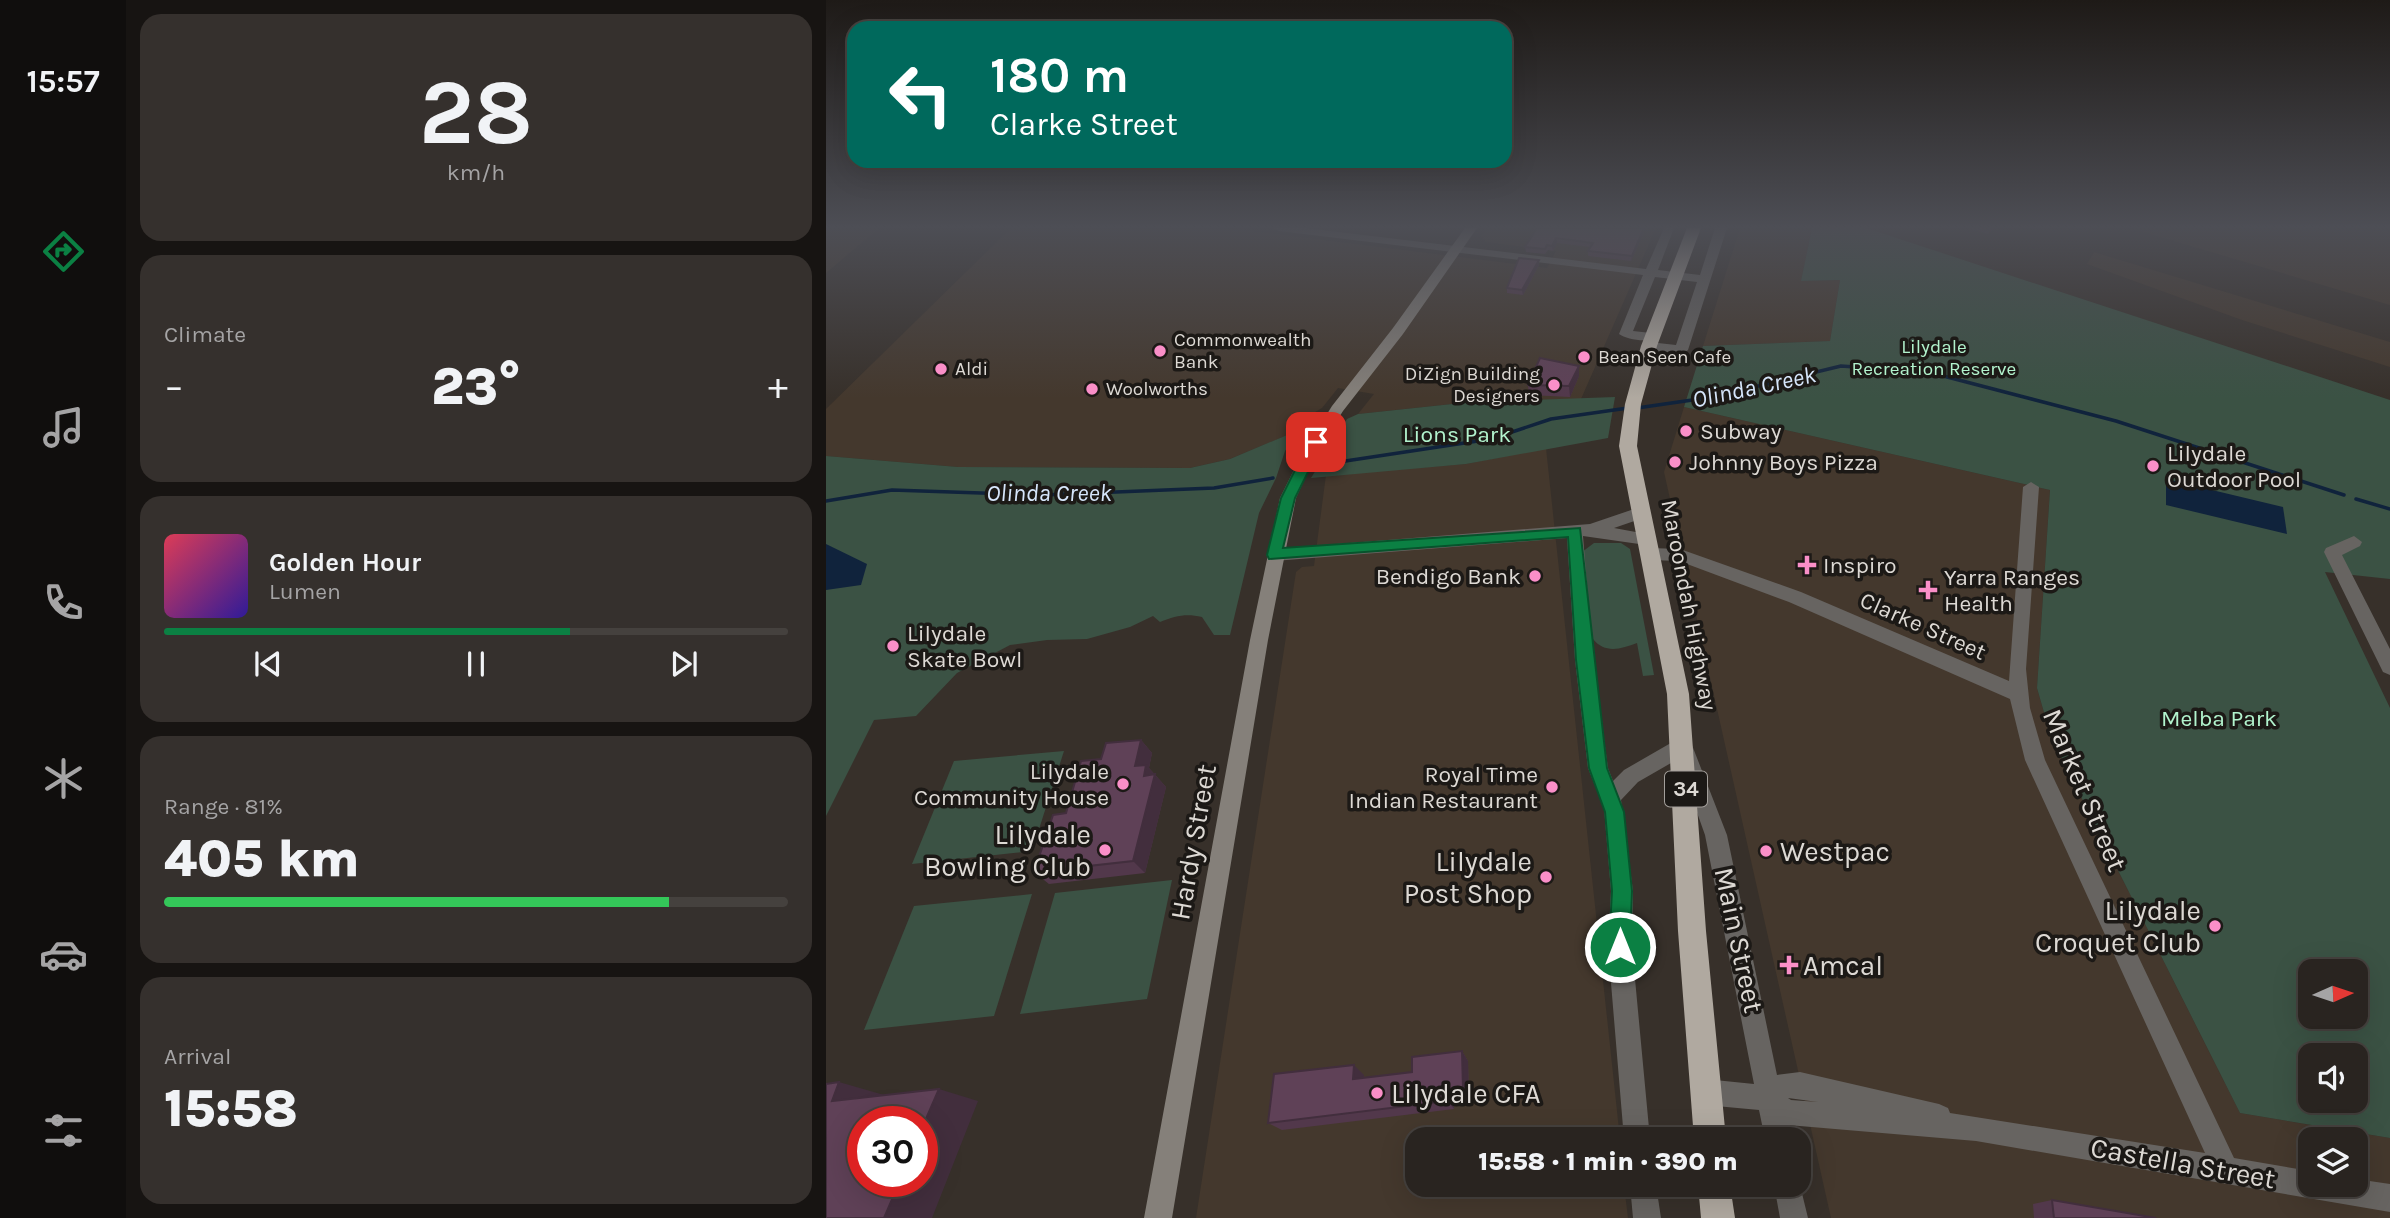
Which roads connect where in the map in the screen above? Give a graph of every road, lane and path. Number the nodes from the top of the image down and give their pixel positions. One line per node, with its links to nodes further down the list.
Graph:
1 (1429, 285): 11 (main road, Hardy Street)
2 (1646, 285): 5 (street)
3 (1672, 285): 5 (highway, 34)
4 (1701, 285): 5 (street)
5 (1651, 338): 7 (highway, Maroondah Highway / 34)
6 (2031, 487): 13 (street, Market Street)
7 (1640, 513): 8 (street, Clarke Street); 10 (highway, Maroondah Highway / 34)
8 (1583, 531): 10 (street, Clarke Street); 11 (street, Clarke Street); 15 (street)
9 (2354, 542): 12 (street)
10 (1648, 546): 13 (street, Clarke Street); 14 (highway, Maroondah Highway / 34)
11 (1274, 555): 26 (main road, Hardy Street)
12 (2390, 667)
13 (2018, 694): 21 (street, Market Street)
14 (1683, 746): 15 (street); 16 (highway, Maroondah Highway / 34); 17 (street, Main Street)
15 (1610, 798): 18 (street)
16 (1705, 1092): 17 (street, Castella Street); 19 (highway, Maroondah Highway / 34)
17 (1770, 1098): 20 (street, Main Street); 21 (street, Castella Street)
18 (1636, 1127)
19 (1709, 1127)
20 (1776, 1127)
21 (2227, 1172): 25 (street, Castella Street)
22 (1644, 1197): 27 (street)
23 (1715, 1197): 28 (highway)
24 (1790, 1197): 29 (street)
25 (2390, 1198)
26 (1158, 1218)
27 (1647, 1218)
28 (1718, 1218)
29 (1794, 1218)

